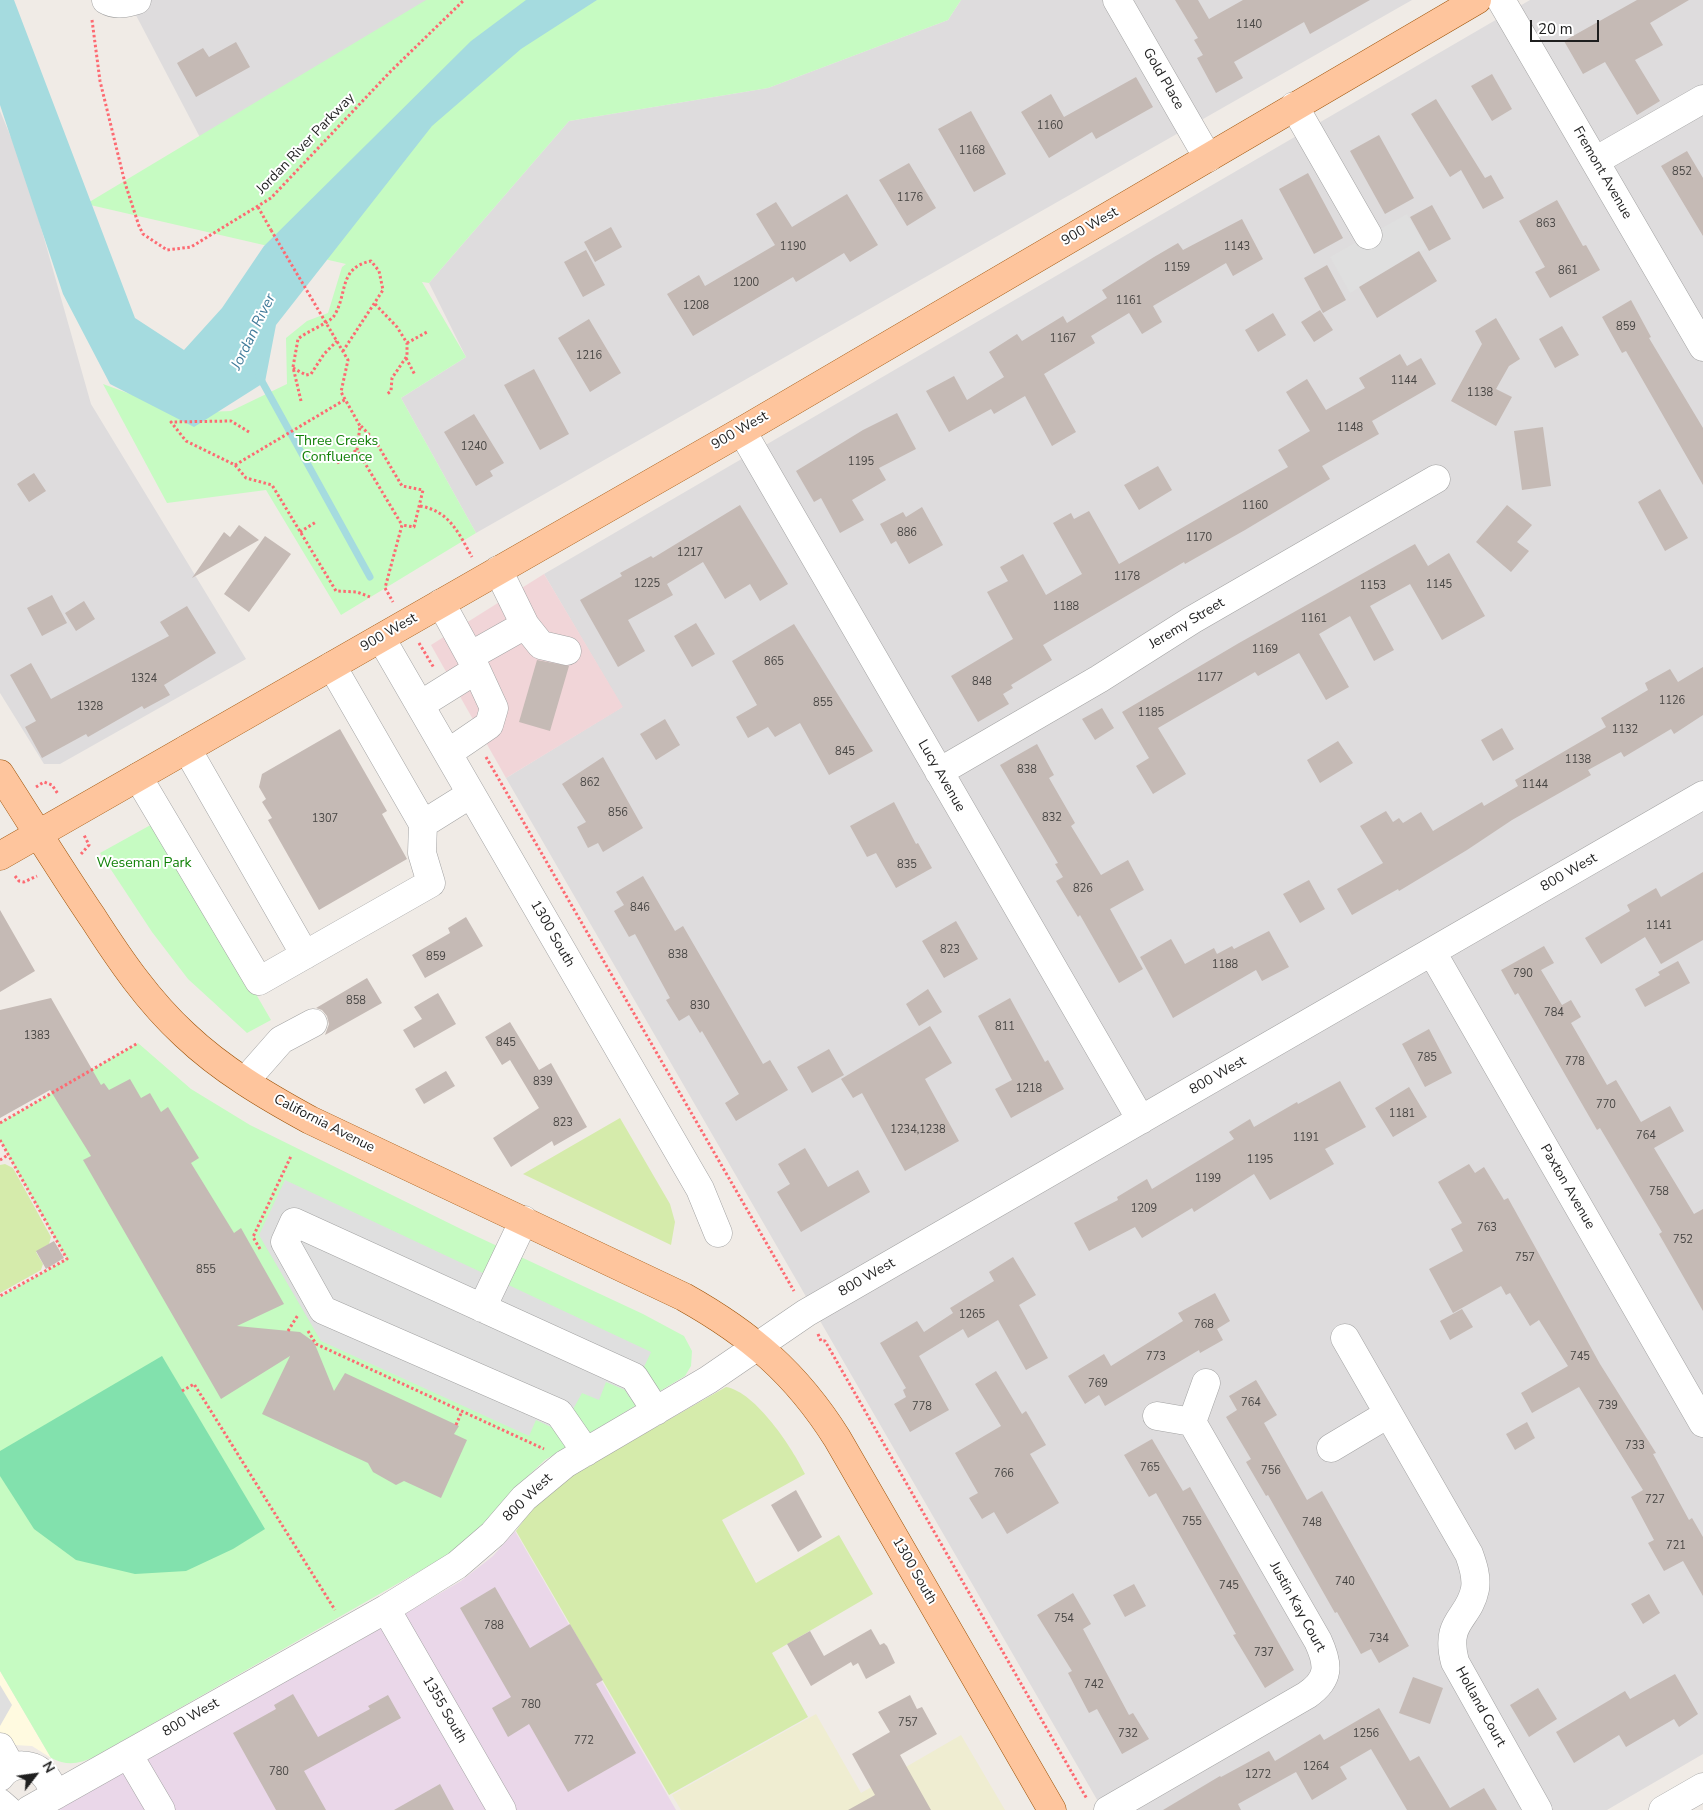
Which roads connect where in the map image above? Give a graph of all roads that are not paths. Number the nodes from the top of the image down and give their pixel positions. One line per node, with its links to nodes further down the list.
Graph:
1 (1117, 0): 6 (street, Gold Place)
2 (1477, 0): 5 (main road, 900 West)
3 (1501, 0): 7 (street, Fremont Avenue)
4 (1703, 99): 7 (street)
5 (1294, 106): 6 (main road, 900 West); 8 (street)
6 (1208, 158): 10 (main road, 900 West)
7 (1595, 161): 9 (street, Fremont Avenue)
8 (1368, 236)
9 (1701, 337)
10 (742, 431): 12 (main road, 900 West); 22 (street, Lucy Avenue)
11 (1436, 479): 22 (street, Jeremy Street)
12 (498, 570): 13 (main road, 900 West); 14 (street)
13 (440, 603): 15 (main road, 900 West); 17 (street)
14 (525, 625): 16 (street); 17 (street)
15 (381, 638): 18 (main road, 900 West); 19 (street, 1300 South)
16 (567, 651)
17 (473, 663): 19 (street); 21 (street)
18 (332, 666): 20 (main road, 900 West); 27 (street)
19 (420, 705): 21 (street, 1300 South)
20 (187, 749): 24 (main road, 900 West); 31 (street)
21 (448, 753): 25 (street, 1300 South)
22 (939, 772): 34 (street, Lucy Avenue)
23 (0, 774): 28 (main road, California Avenue)
24 (138, 777): 28 (main road, 900 West); 31 (street)
25 (472, 794): 27 (street); 36 (street, 1300 South)
26 (1703, 795): 30 (street, 800 West)
27 (423, 824): 31 (street)
28 (38, 833): 29 (main road, 900 West); 33 (main road, California Avenue)
29 (0, 856)
30 (1432, 952): 34 (street, 800 West); 45 (street, Paxton Avenue)
31 (305, 955)
32 (313, 1023): 33 (street)
33 (245, 1081): 35 (main road, California Avenue)
34 (1141, 1120): 39 (street, 800 West)
35 (524, 1220): 37 (street); 39 (main road, California Avenue)
36 (718, 1233)
37 (482, 1308): 41 (street); 47 (street)
38 (1345, 1338): 42 (street, Holland Court)
39 (757, 1345): 41 (street, 800 West); 59 (main road, 1300 South)
40 (1206, 1383): 44 (street)
41 (656, 1411): 47 (street, 800 West)
42 (1388, 1414): 46 (street); 60 (street, Holland Court)
43 (1157, 1416): 44 (street)
44 (1192, 1422): 54 (street, Justin Kay Court)
45 (1703, 1423)
46 (1331, 1448)
47 (586, 1452): 48 (street, 800 West)
48 (386, 1609): 49 (street, 800 West); 58 (street, 1355 South)
49 (128, 1754): 52 (street, 800 West); 57 (street)
50 (4, 1764): 52 (street)
51 (1703, 1787): 61 (street)
52 (56, 1795): 56 (street, 800 West)
53 (0, 1803): 55 (street)
54 (1099, 1808)
55 (8, 1810)
56 (29, 1810)
57 (161, 1810)
58 (502, 1810)
59 (1052, 1810)
60 (1538, 1810)
61 (1664, 1810)

